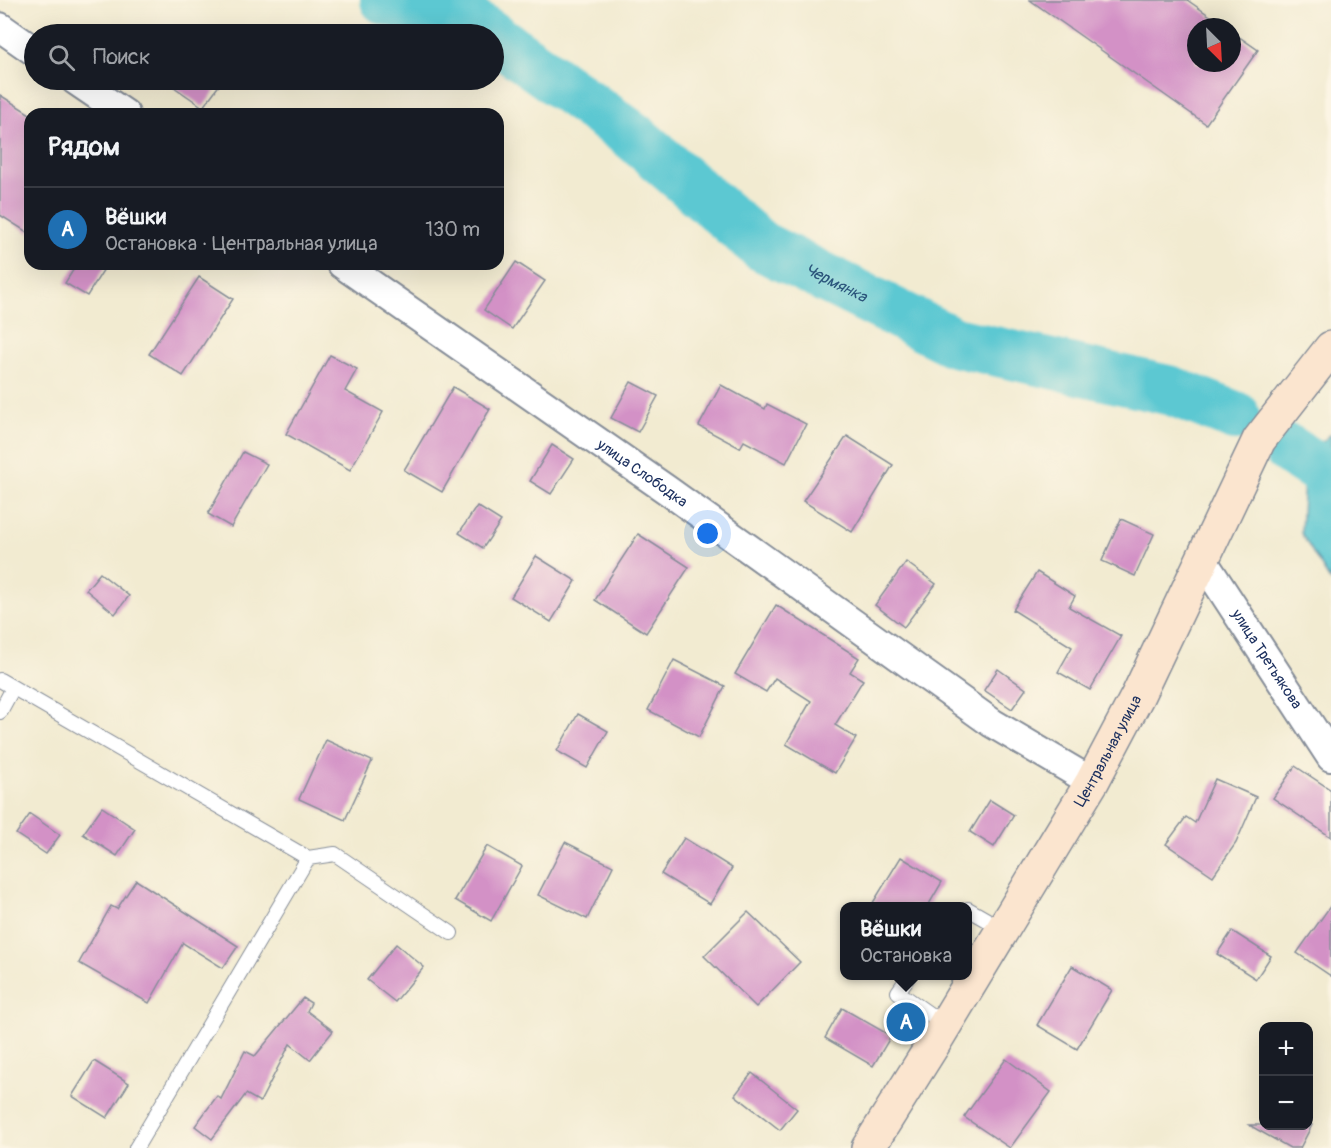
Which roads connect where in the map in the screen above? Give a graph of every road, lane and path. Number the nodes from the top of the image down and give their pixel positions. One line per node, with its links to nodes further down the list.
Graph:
1 (0, 27): 2 (street)
2 (24, 44)
3 (90, 90): 4 (street)
4 (116, 108)
5 (351, 270): 12 (street, улица Слободка)
6 (1331, 348): 7 (street, Центральная улица)
7 (1203, 561): 11 (street, улица Третьякова); 12 (street, Центральная улица)
8 (0, 680): 9 (lane)
9 (13, 688): 10 (lane); 13 (lane)
10 (0, 712)
11 (1331, 757)
12 (1092, 782): 15 (street, Центральная улица)
13 (308, 858): 16 (lane); 19 (lane)
14 (972, 911): 15 (lane)
15 (1003, 929): 18 (street, Центральная улица)
16 (451, 933)
17 (906, 980): 18 (lane)
18 (945, 1025): 20 (street, Центральная улица)
19 (136, 1148)
20 (868, 1148)

